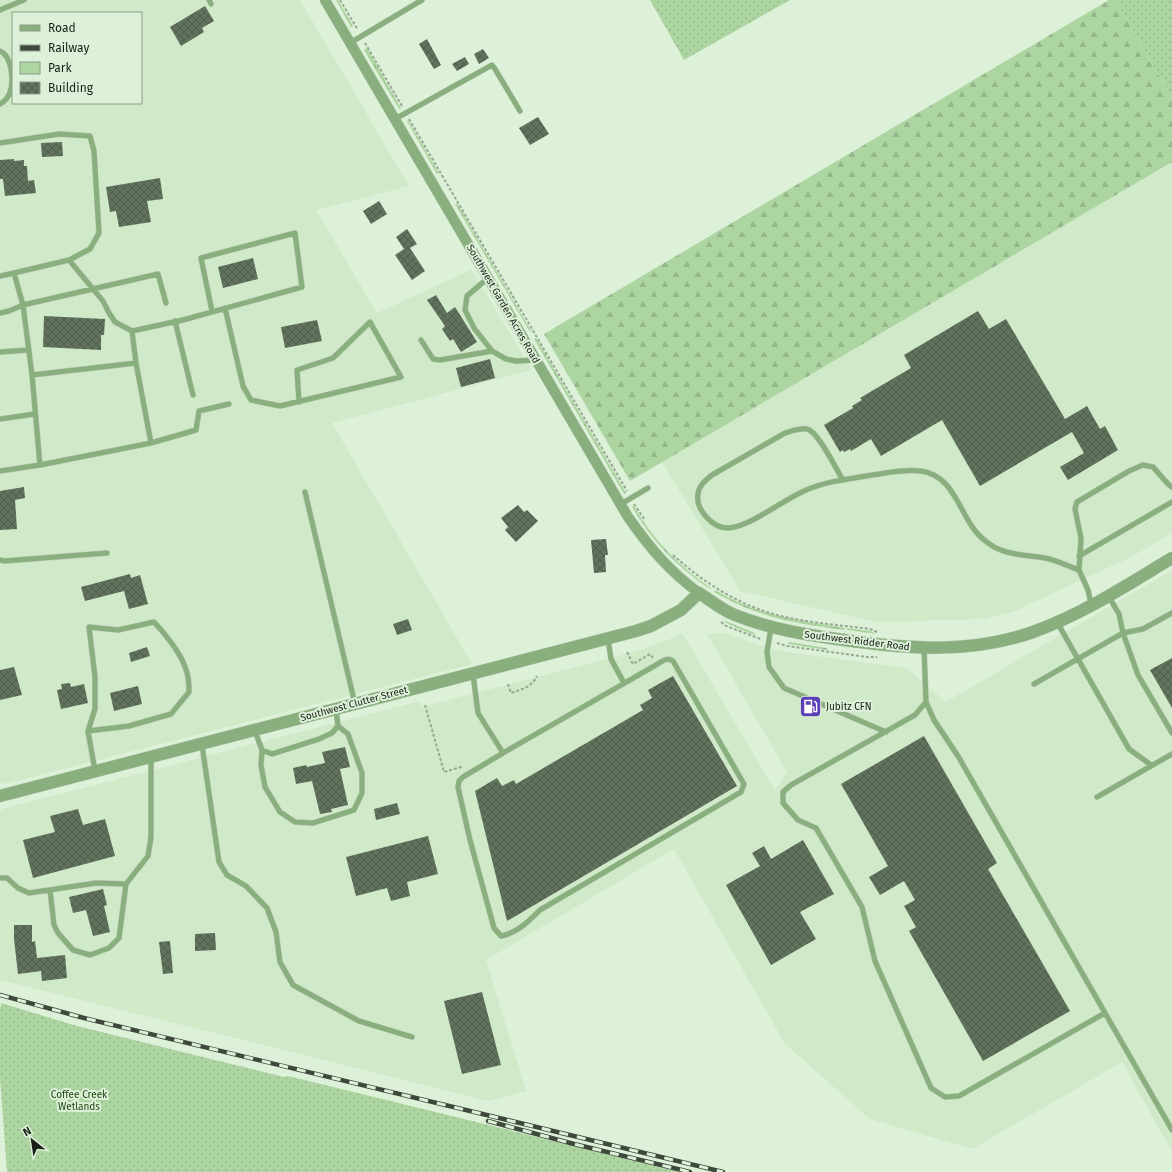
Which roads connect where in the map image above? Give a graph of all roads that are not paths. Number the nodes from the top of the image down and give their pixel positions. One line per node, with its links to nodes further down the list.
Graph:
1 (24, 0): 4 (lane)
2 (325, 0): 6 (street, Southwest Garden Acres Road)
3 (422, 0): 6 (lane)
4 (18, 1): 5 (lane)
5 (0, 10)
6 (350, 43): 10 (street, Southwest Garden Acres Road)
7 (0, 51): 8 (lane)
8 (0, 104)
9 (520, 111): 10 (lane)
10 (395, 119): 15 (street, Southwest Garden Acres Road)
11 (0, 143): 12 (lane)
12 (69, 260): 13 (lane); 16 (lane)
13 (14, 273): 14 (lane); 18 (lane)
14 (0, 276)
15 (488, 278): 26 (lane); 28 (street, Southwest Garden Acres Road)
16 (92, 288): 17 (lane); 18 (lane); 23 (lane)
17 (166, 303)
18 (23, 305): 21 (lane); 25 (lane)
19 (225, 308): 20 (lane); 20 (lane); 32 (lane)
20 (212, 311): 22 (lane)
21 (0, 313)
22 (175, 321): 23 (lane); 31 (lane)
23 (132, 331): 29 (lane)
24 (422, 340): 26 (lane)
25 (29, 350): 27 (lane); 30 (lane)
26 (492, 351): 28 (lane)
27 (0, 352)
28 (536, 360): 44 (street, Southwest Garden Acres Road)
29 (136, 363): 30 (lane); 36 (lane)
30 (32, 375): 34 (lane)
31 (193, 395)
32 (299, 402): 32 (lane)
33 (229, 404): 36 (lane)
34 (35, 414): 35 (lane); 37 (lane)
35 (0, 419)
36 (151, 443): 37 (lane)
37 (40, 465): 38 (lane)
38 (0, 471)
39 (843, 480): 39 (lane); 49 (lane)
40 (1172, 487): 46 (lane)
41 (648, 488): 44 (lane)
42 (305, 492): 64 (lane)
43 (1172, 502): 46 (lane)
44 (621, 504): 50 (street, Southwest Garden Acres Road)
45 (107, 553): 48 (lane)
46 (1079, 556): 49 (lane)
47 (1172, 558): 51 (street, Southwest Ridder Road)
48 (0, 560)
49 (1079, 570): 52 (lane)
50 (699, 593): 55 (street, Southwest Ridder Road); 57 (street, Southwest Clutter Street)
51 (1108, 596): 52 (street, Southwest Ridder Road); 56 (lane)
52 (1092, 606): 54 (street, Southwest Ridder Road)
53 (1172, 613): 56 (lane)
54 (1057, 622): 58 (street, Southwest Ridder Road); 59 (lane)
55 (771, 628): 58 (street, Southwest Ridder Road); 69 (lane)
56 (1123, 633): 59 (lane); 70 (lane)
57 (608, 639): 60 (street, Southwest Clutter Street); 61 (lane)
58 (924, 648): 63 (lane)
59 (1077, 659): 62 (lane); 76 (lane)
60 (473, 673): 64 (street, Southwest Clutter Street); 73 (lane)
61 (624, 683): 73 (lane); 73 (lane)
62 (1034, 684)
63 (926, 702): 69 (lane); 83 (lane)
64 (355, 704): 65 (street, Southwest Clutter Street)
65 (336, 709): 66 (lane); 67 (street, Southwest Clutter Street)
66 (338, 726): 72 (lane); 72 (lane)
67 (255, 730): 71 (street, Southwest Clutter Street); 72 (lane)
68 (88, 731): 68 (lane); 77 (lane)
69 (886, 732): 83 (lane)
70 (1172, 734)
71 (202, 744): 75 (street, Southwest Clutter Street); 84 (lane)
72 (262, 750)
73 (503, 753)
74 (1172, 754): 76 (lane)
75 (151, 756): 77 (street, Southwest Clutter Street); 81 (lane)
76 (1151, 765): 79 (lane)
77 (95, 771): 78 (street, Southwest Clutter Street)
78 (0, 796)
79 (1096, 797)
80 (0, 878): 82 (lane)
81 (126, 884): 82 (lane); 82 (lane)
82 (50, 890)
83 (1105, 1013): 85 (lane)
84 (412, 1037)
85 (1172, 1130)

